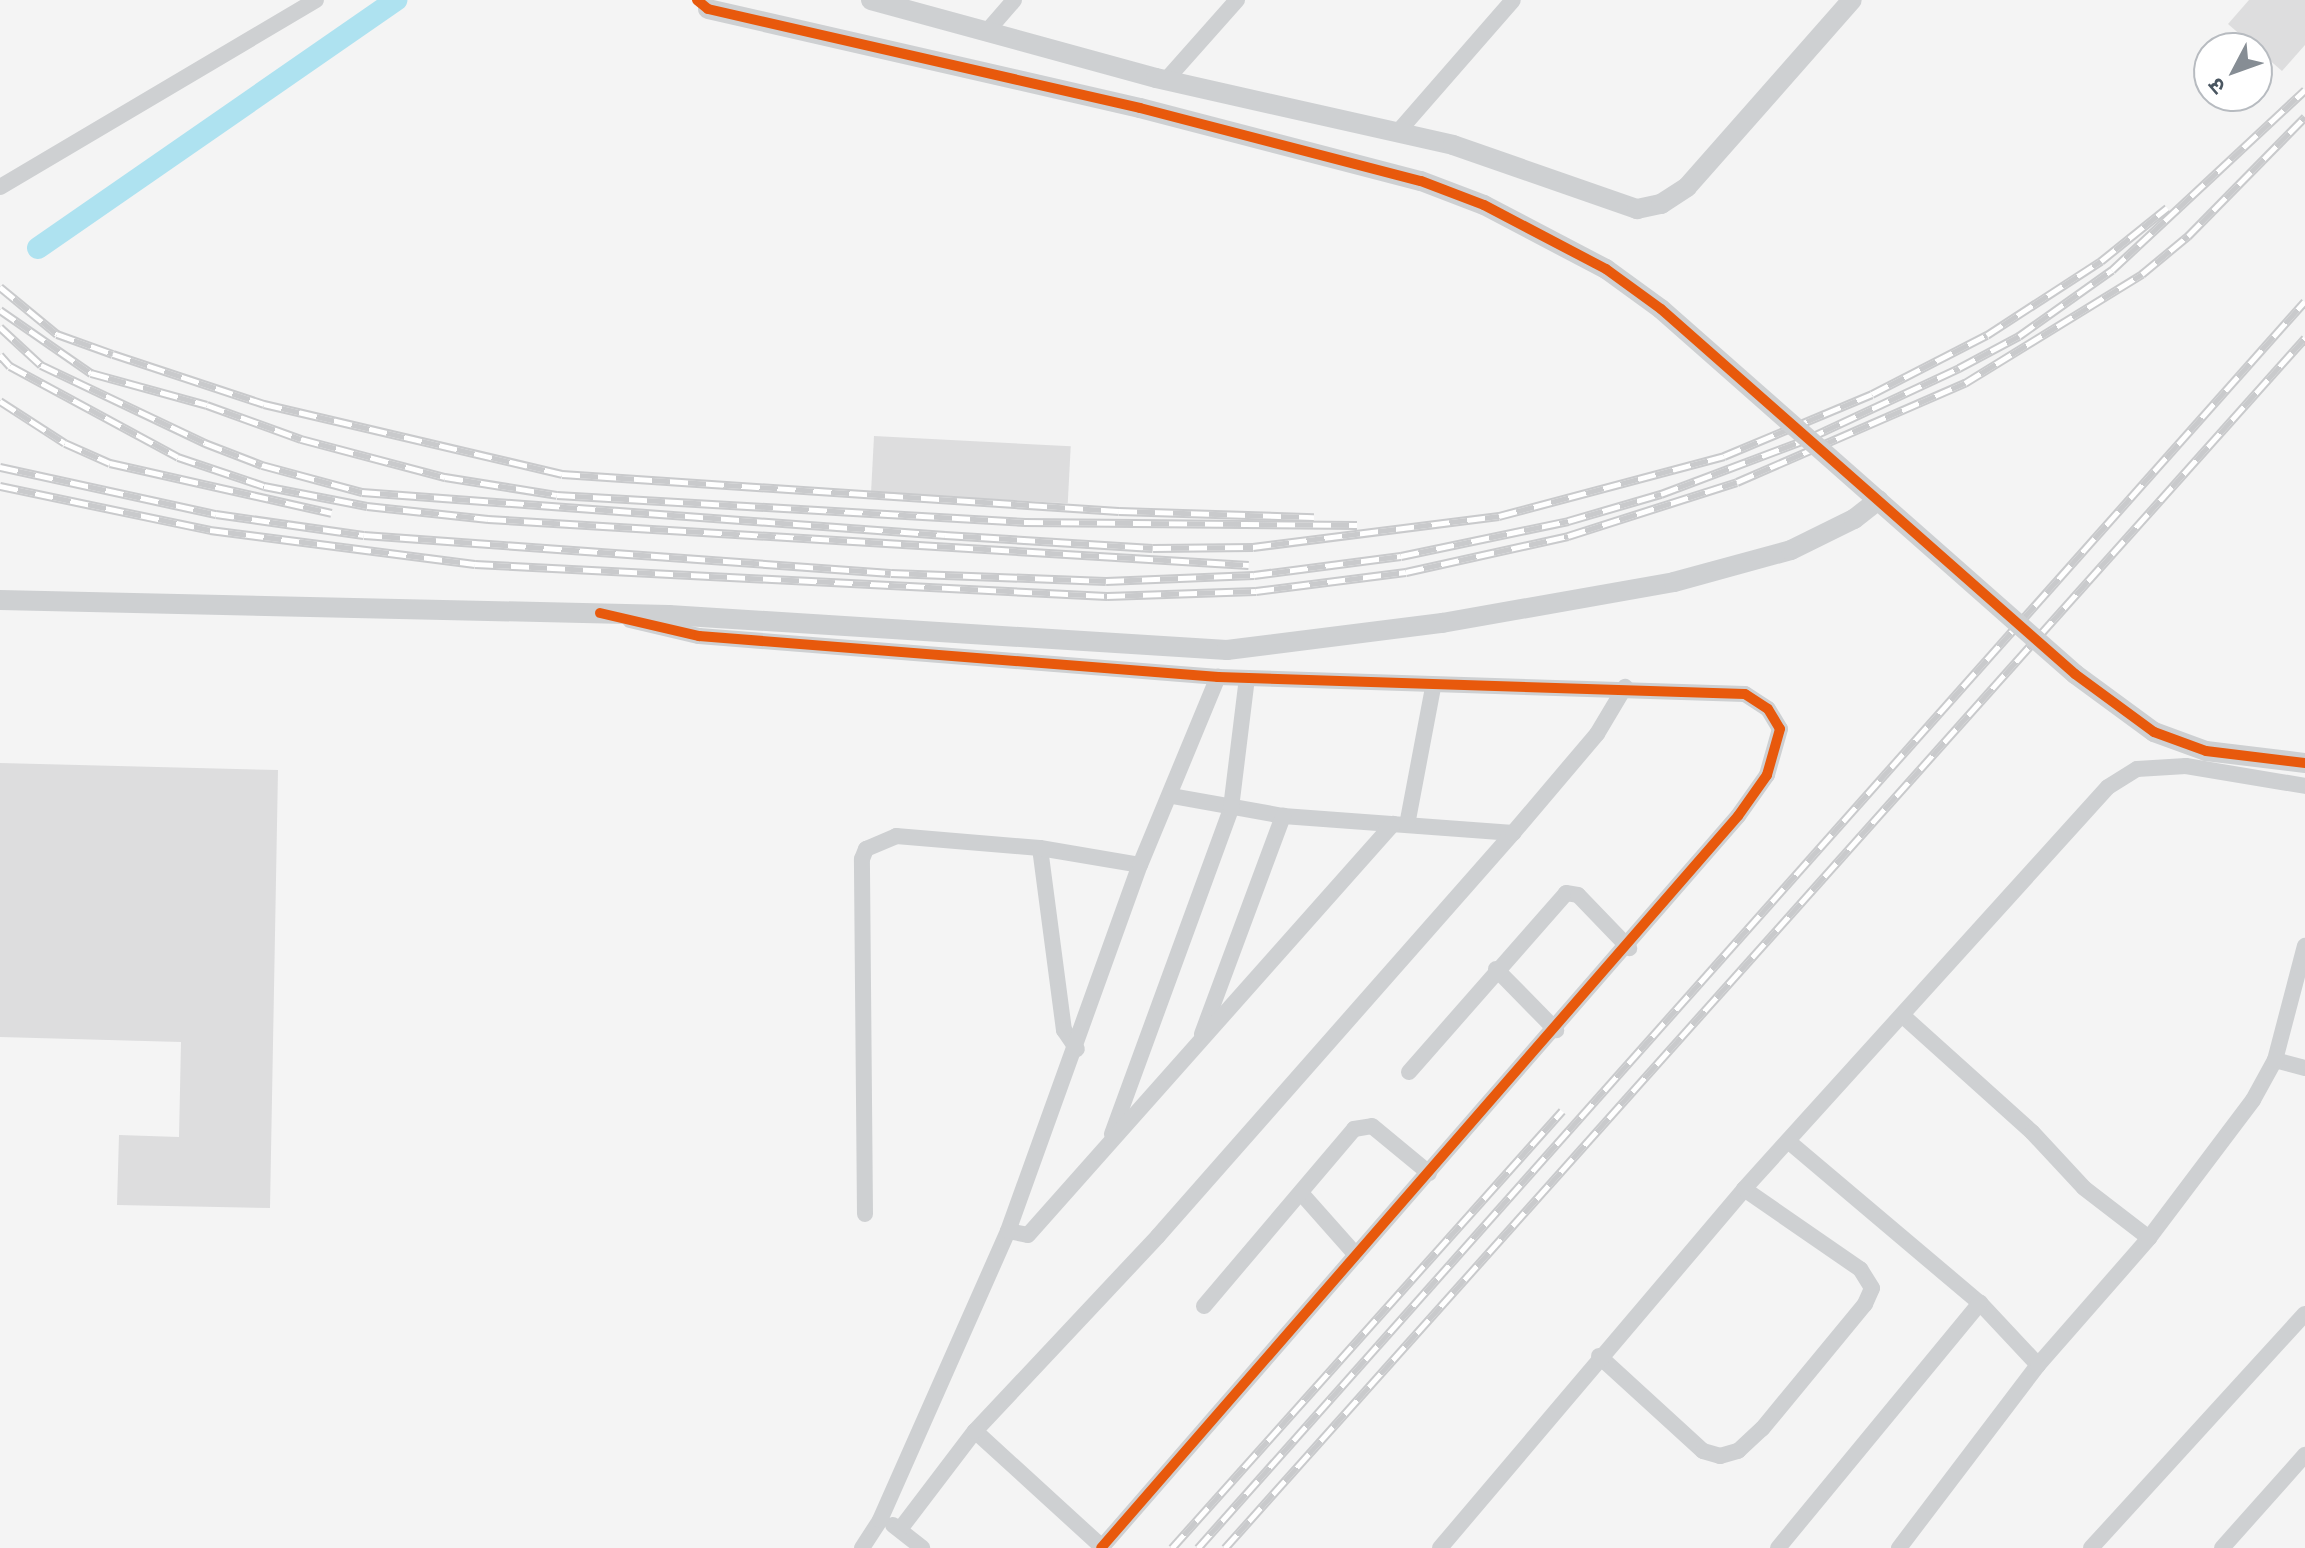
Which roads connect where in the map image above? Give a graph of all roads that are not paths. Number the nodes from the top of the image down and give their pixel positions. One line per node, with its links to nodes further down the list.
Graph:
1 (316, 0): 11 (street)
2 (871, 0): 8 (street)
3 (1014, 0): 8 (street)
4 (1237, 0): 9 (street)
5 (1513, 0): 10 (street)
6 (1852, 0): 10 (street)
7 (702, 4): 12 (street, bridge)
8 (989, 29): 9 (street)
9 (1166, 80): 10 (street)
10 (1397, 133)
11 (0, 187)
12 (1878, 500): 14 (street); 19 (street, bridge)
13 (0, 600): 14 (street)
14 (600, 613): 15 (street)
15 (1218, 677): 16 (street); 21 (street)
16 (1247, 678): 18 (street); 22 (street)
17 (1625, 687): 18 (street); 25 (street); 29 (street)
18 (1433, 688): 24 (street)
19 (2305, 763)
20 (2305, 786): 31 (street)
21 (1172, 796): 22 (street); 27 (street)
22 (1231, 808): 23 (street); 39 (street)
23 (1283, 816): 24 (street); 33 (street)
24 (1400, 824): 25 (street); 33 (street)
25 (1513, 833): 52 (street)
26 (1040, 848): 27 (street); 34 (street); 43 (street)
27 (1140, 865): 34 (street)
28 (2305, 946): 35 (street)
29 (1629, 948): 30 (street); 32 (street)
30 (1496, 969): 32 (street); 37 (street)
31 (1902, 1015): 38 (street); 45 (street)
32 (1556, 1030): 40 (street)
33 (1200, 1040): 39 (street)
34 (1077, 1049): 44 (street)
35 (2275, 1060): 36 (street); 45 (street)
36 (2305, 1068)
37 (1409, 1072)
38 (1788, 1141): 41 (street); 47 (street)
39 (1108, 1145): 44 (street)
40 (1429, 1173): 42 (street); 46 (street)
41 (1744, 1189): 50 (street); 50 (street)
42 (1301, 1193): 46 (street); 48 (street)
43 (865, 1214)
44 (1008, 1231): 54 (street)
45 (2149, 1238): 51 (street)
46 (1356, 1255): 56 (street)
47 (1980, 1303): 51 (street); 60 (street)
48 (1204, 1306)
49 (2305, 1314): 62 (street)
50 (1599, 1356): 59 (street)
51 (2038, 1365): 61 (street)
52 (975, 1431): 55 (street); 56 (street)
53 (2305, 1455): 63 (street)
54 (880, 1520): 55 (street); 57 (street)
55 (901, 1528): 58 (street)
56 (1102, 1547)
57 (862, 1548)
58 (922, 1548)
59 (1440, 1548)
60 (1778, 1548)
61 (1899, 1548)
62 (2091, 1548)
63 (2222, 1548)

